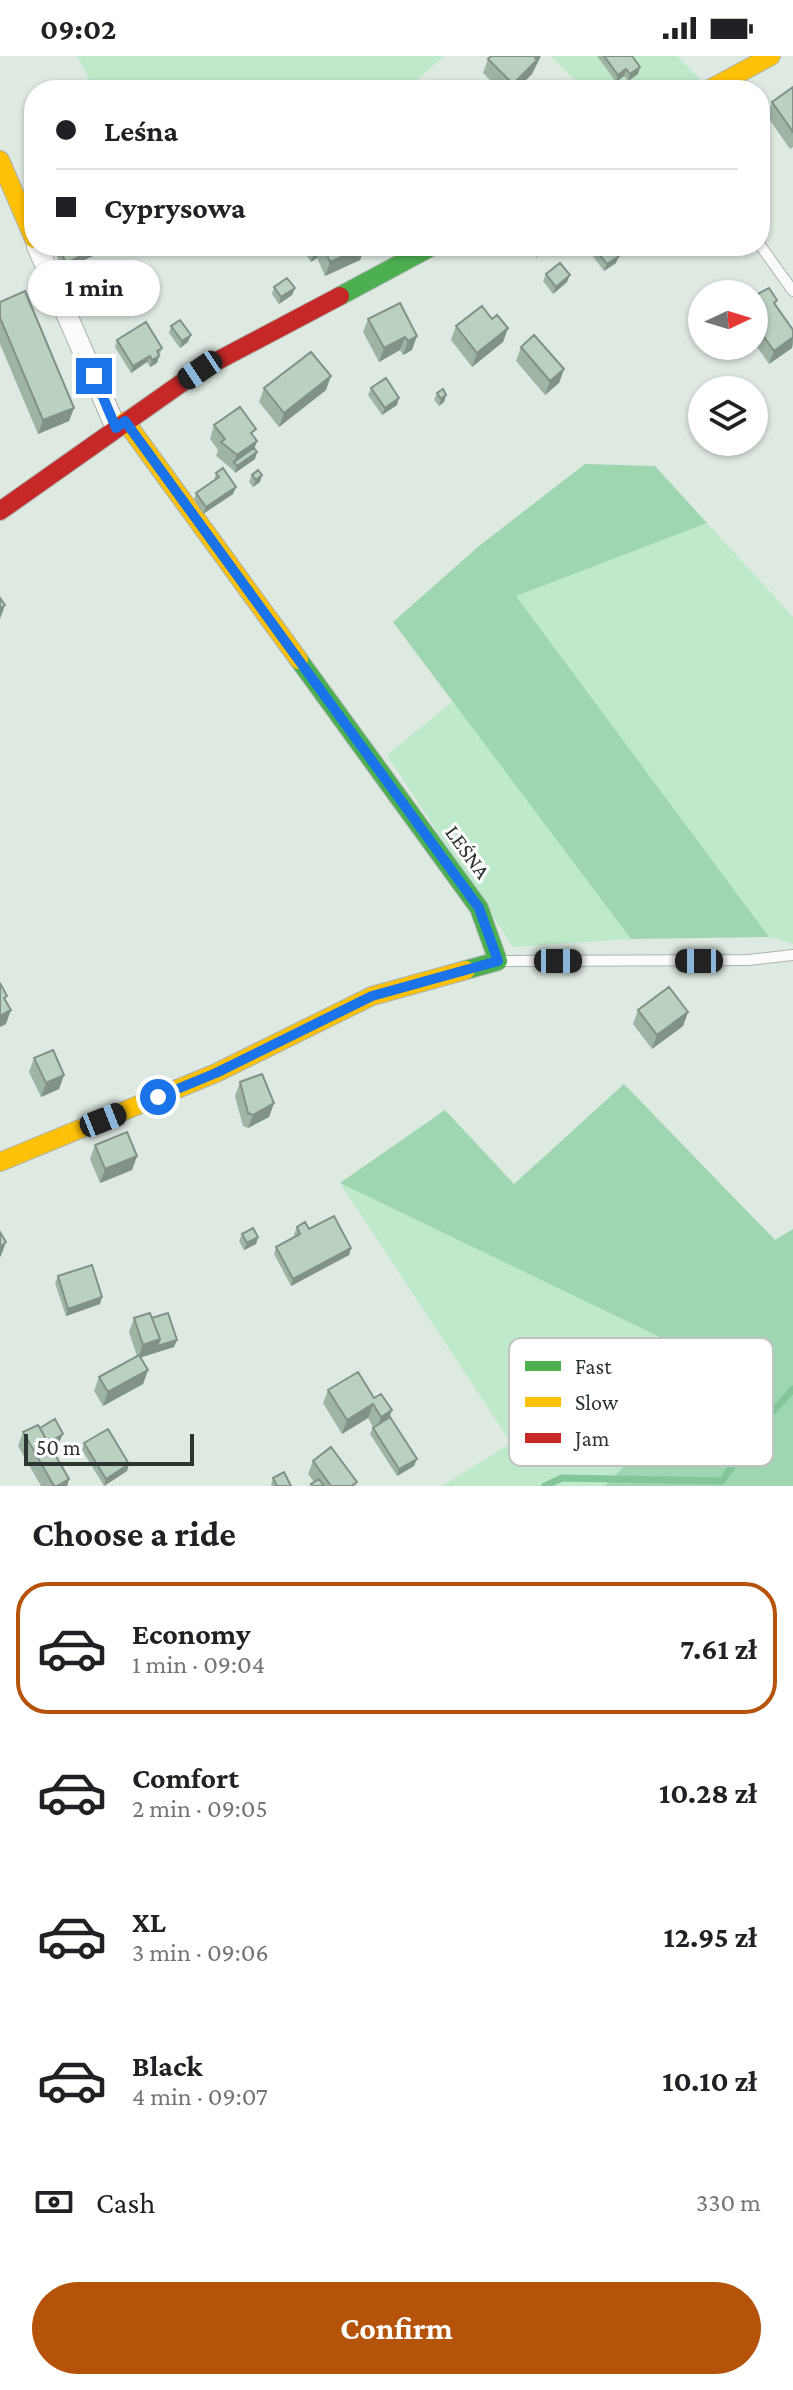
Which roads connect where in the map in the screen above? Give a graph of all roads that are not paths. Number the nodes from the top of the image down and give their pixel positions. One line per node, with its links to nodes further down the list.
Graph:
1 (771, 56): 2 (street)
2 (727, 80)
3 (0, 160): 4 (street)
4 (24, 216)
5 (42, 256): 9 (street)
6 (414, 256): 9 (street)
7 (768, 256): 8 (lane)
8 (793, 291)
9 (121, 424): 10 (street); 12 (street, LEŚNA)
10 (0, 511)
11 (793, 955): 12 (lane)
12 (498, 961): 13 (street)
13 (0, 1162)

